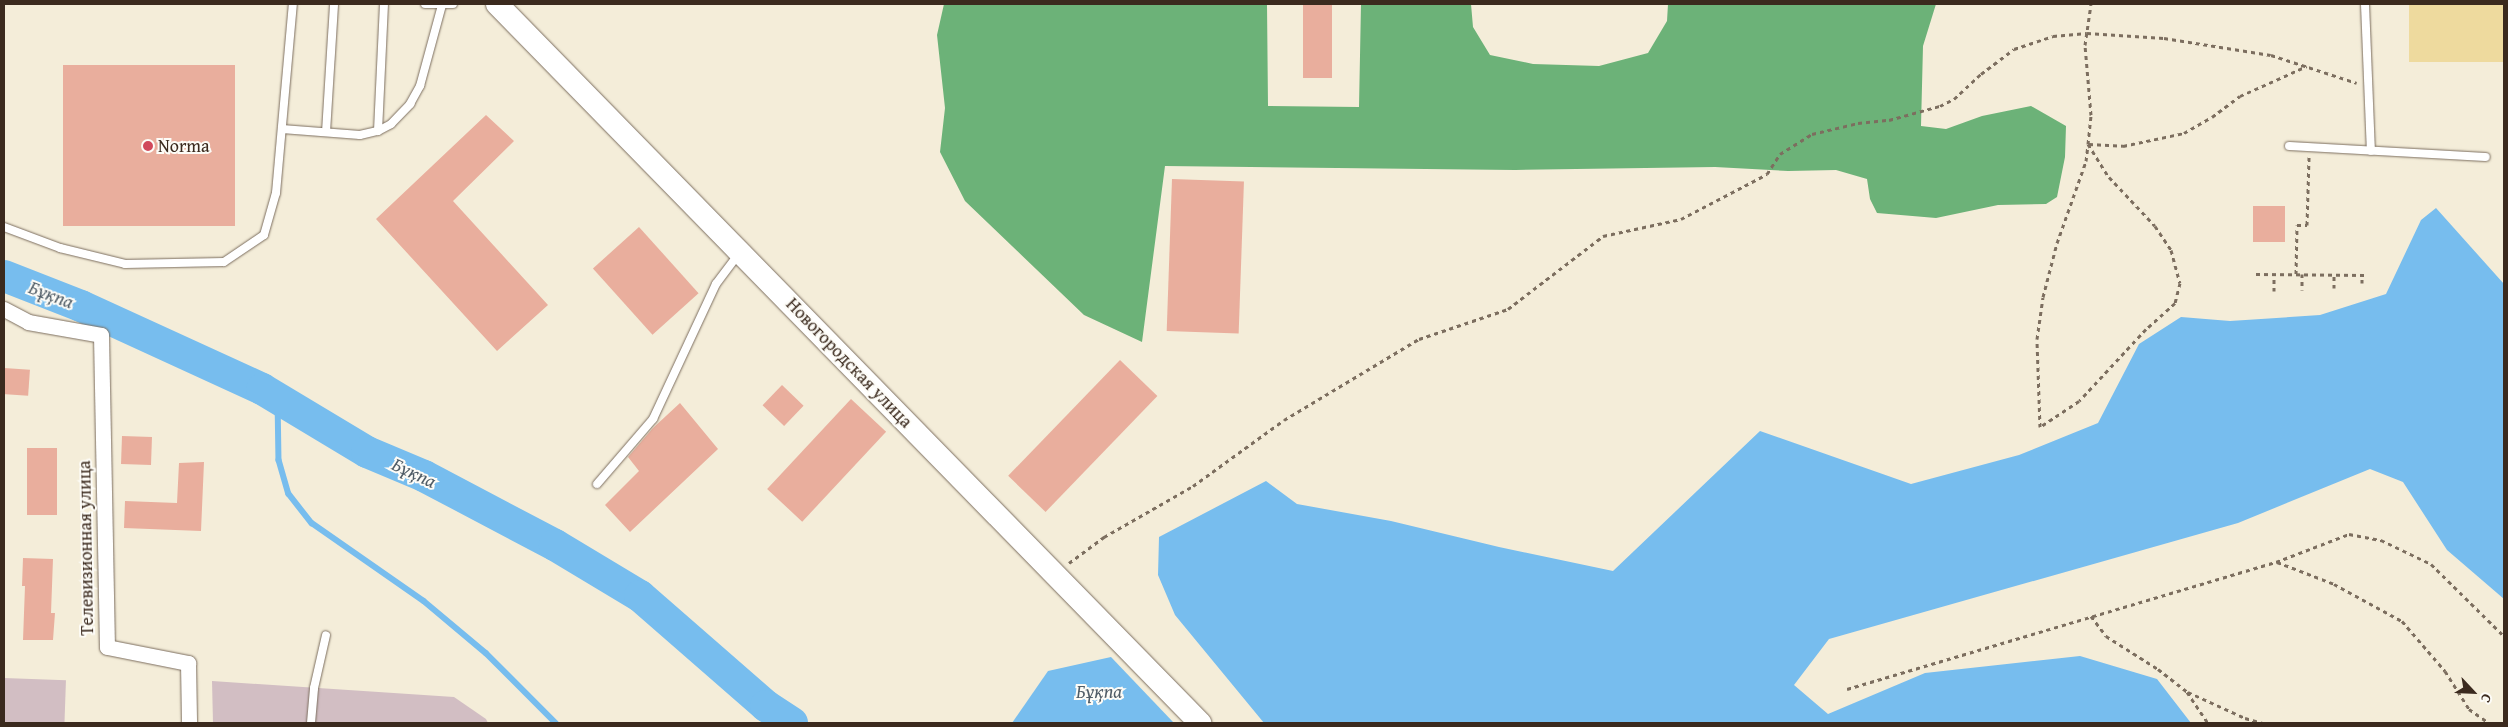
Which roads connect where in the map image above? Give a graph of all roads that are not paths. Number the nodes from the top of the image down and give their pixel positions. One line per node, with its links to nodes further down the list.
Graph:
1 (293, 4): 9 (lane)
2 (334, 4): 11 (lane)
3 (384, 4): 10 (lane)
4 (425, 4): 8 (lane)
5 (453, 4): 8 (lane)
6 (497, 4): 16 (street, Новогородская улица)
7 (2365, 4): 13 (lane)
8 (442, 5): 10 (lane)
9 (282, 129): 11 (lane); 15 (lane)
10 (378, 131): 11 (lane)
11 (326, 132)
12 (2289, 146): 13 (lane)
13 (2371, 150): 14 (lane)
14 (2486, 157)
15 (4, 226)
16 (740, 253): 18 (lane); 22 (street, Новогородская улица)
17 (4, 309): 20 (street, Телевизионная улица)
18 (597, 484)
19 (326, 635): 21 (lane)
20 (189, 723)
21 (311, 723)
22 (1200, 723)

